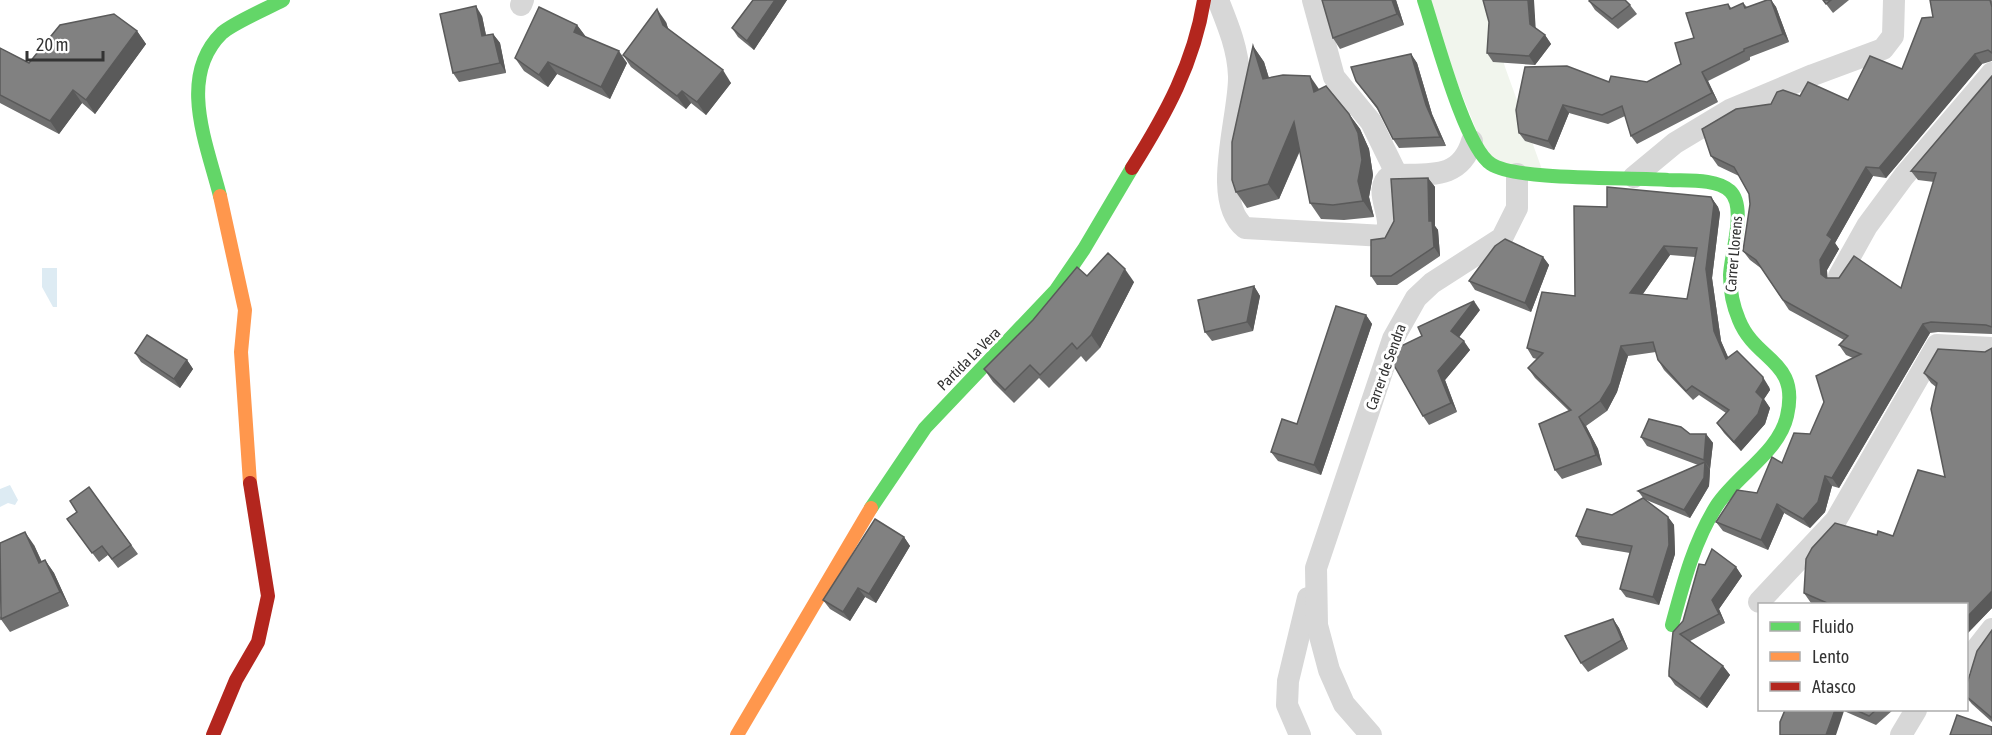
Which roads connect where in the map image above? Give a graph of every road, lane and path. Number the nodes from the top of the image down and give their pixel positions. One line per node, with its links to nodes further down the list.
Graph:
1 (283, 0): 20 (street)
2 (1204, 0): 21 (street, Partida La Vera)
3 (1218, 0): 10 (street)
4 (1313, 0): 10 (street)
5 (1424, 0): 8 (street)
6 (1894, 0): 11 (street)
7 (1992, 74): 12 (street)
8 (1472, 141): 9 (street); 10 (street)
9 (1518, 174): 11 (street); 14 (street, Carrer de Sendra)
10 (1397, 175)
11 (1634, 177): 16 (street, Carrer Llorens)
12 (1839, 276)
13 (1992, 348): 15 (street)
14 (1316, 568): 22 (street, Carrer de Sendra); 23 (street, Carrer de Sendra)
15 (1759, 602)
16 (1672, 625)
17 (1992, 629): 18 (street)
18 (1968, 659)
19 (1915, 711): 24 (street)
20 (213, 735)
21 (737, 735)
22 (1300, 735)
23 (1371, 735)
24 (1901, 735)

